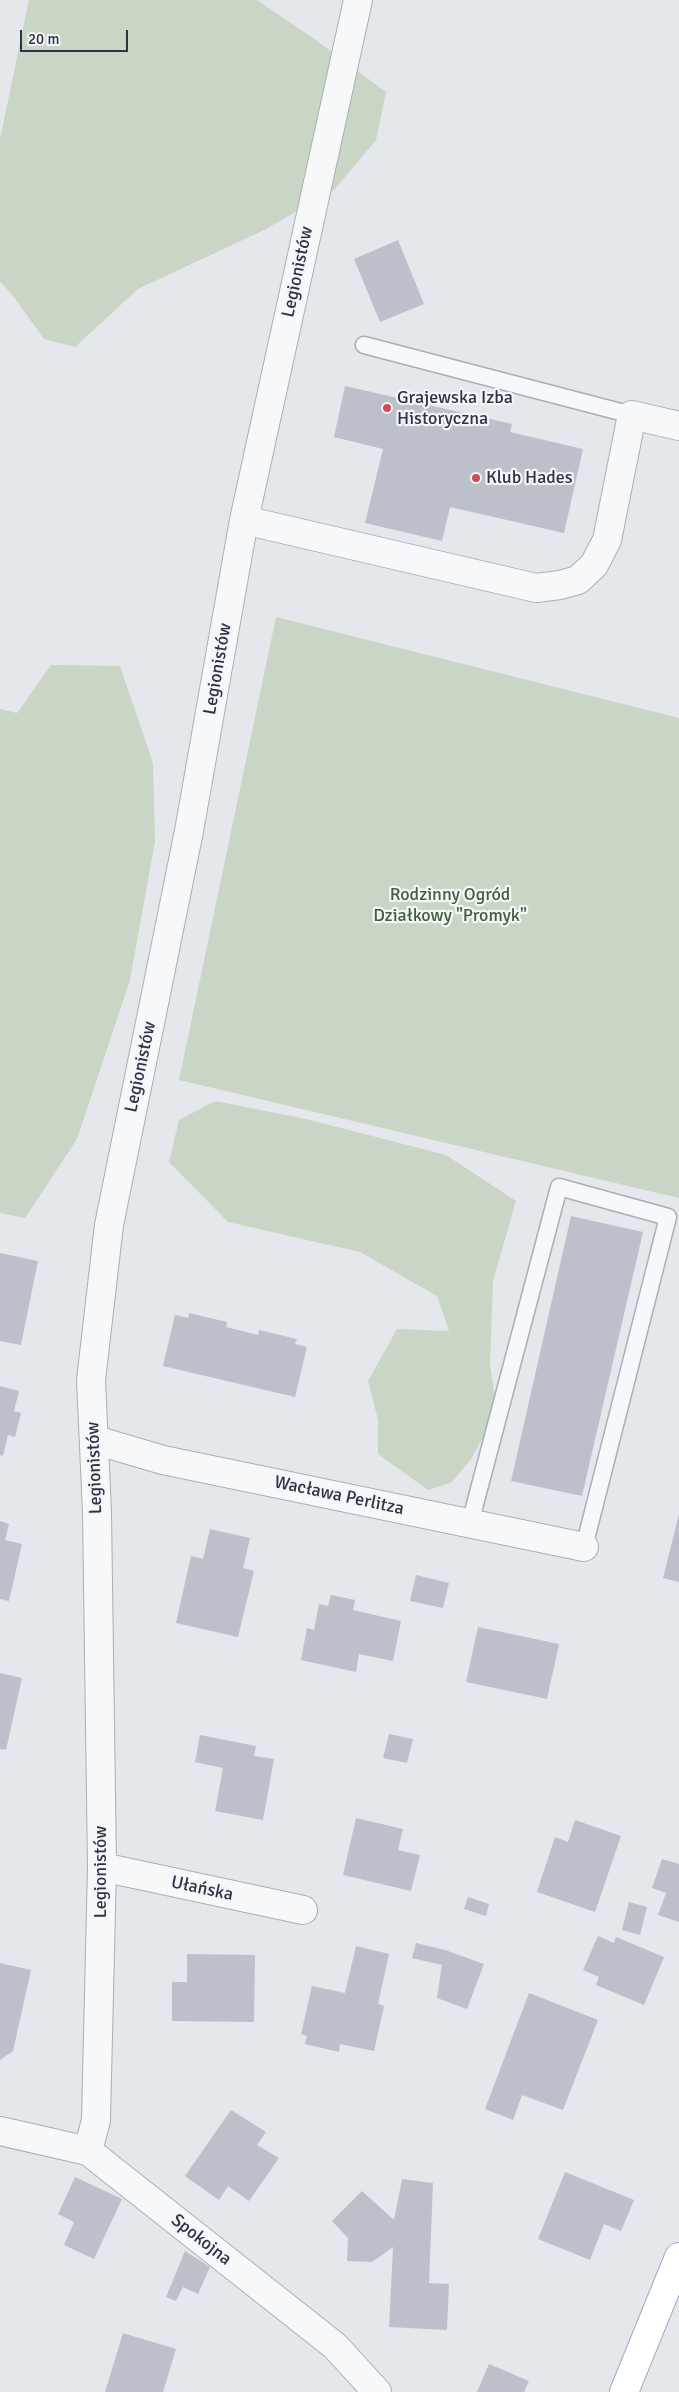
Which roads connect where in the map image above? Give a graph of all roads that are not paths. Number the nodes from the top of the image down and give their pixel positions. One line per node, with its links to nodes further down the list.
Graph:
1 (358, 0): 5 (street, Legionistów)
2 (364, 345): 3 (lane)
3 (632, 415): 4 (street); 5 (street)
4 (679, 426)
5 (244, 520): 6 (street, Legionistów)
6 (94, 1440): 7 (street, Wacława Perlitza); 9 (street, Legionistów)
7 (470, 1523): 8 (street, Wacława Perlitza); 8 (lane)
8 (584, 1547)
9 (102, 1867): 10 (street, Ułańska); 12 (street, Legionistów)
10 (302, 1910)
11 (0, 2131): 12 (street, Spokojna)
12 (88, 2150): 14 (street, Spokojna)
13 (679, 2257): 15 (main road)
14 (370, 2388)
15 (624, 2392)

